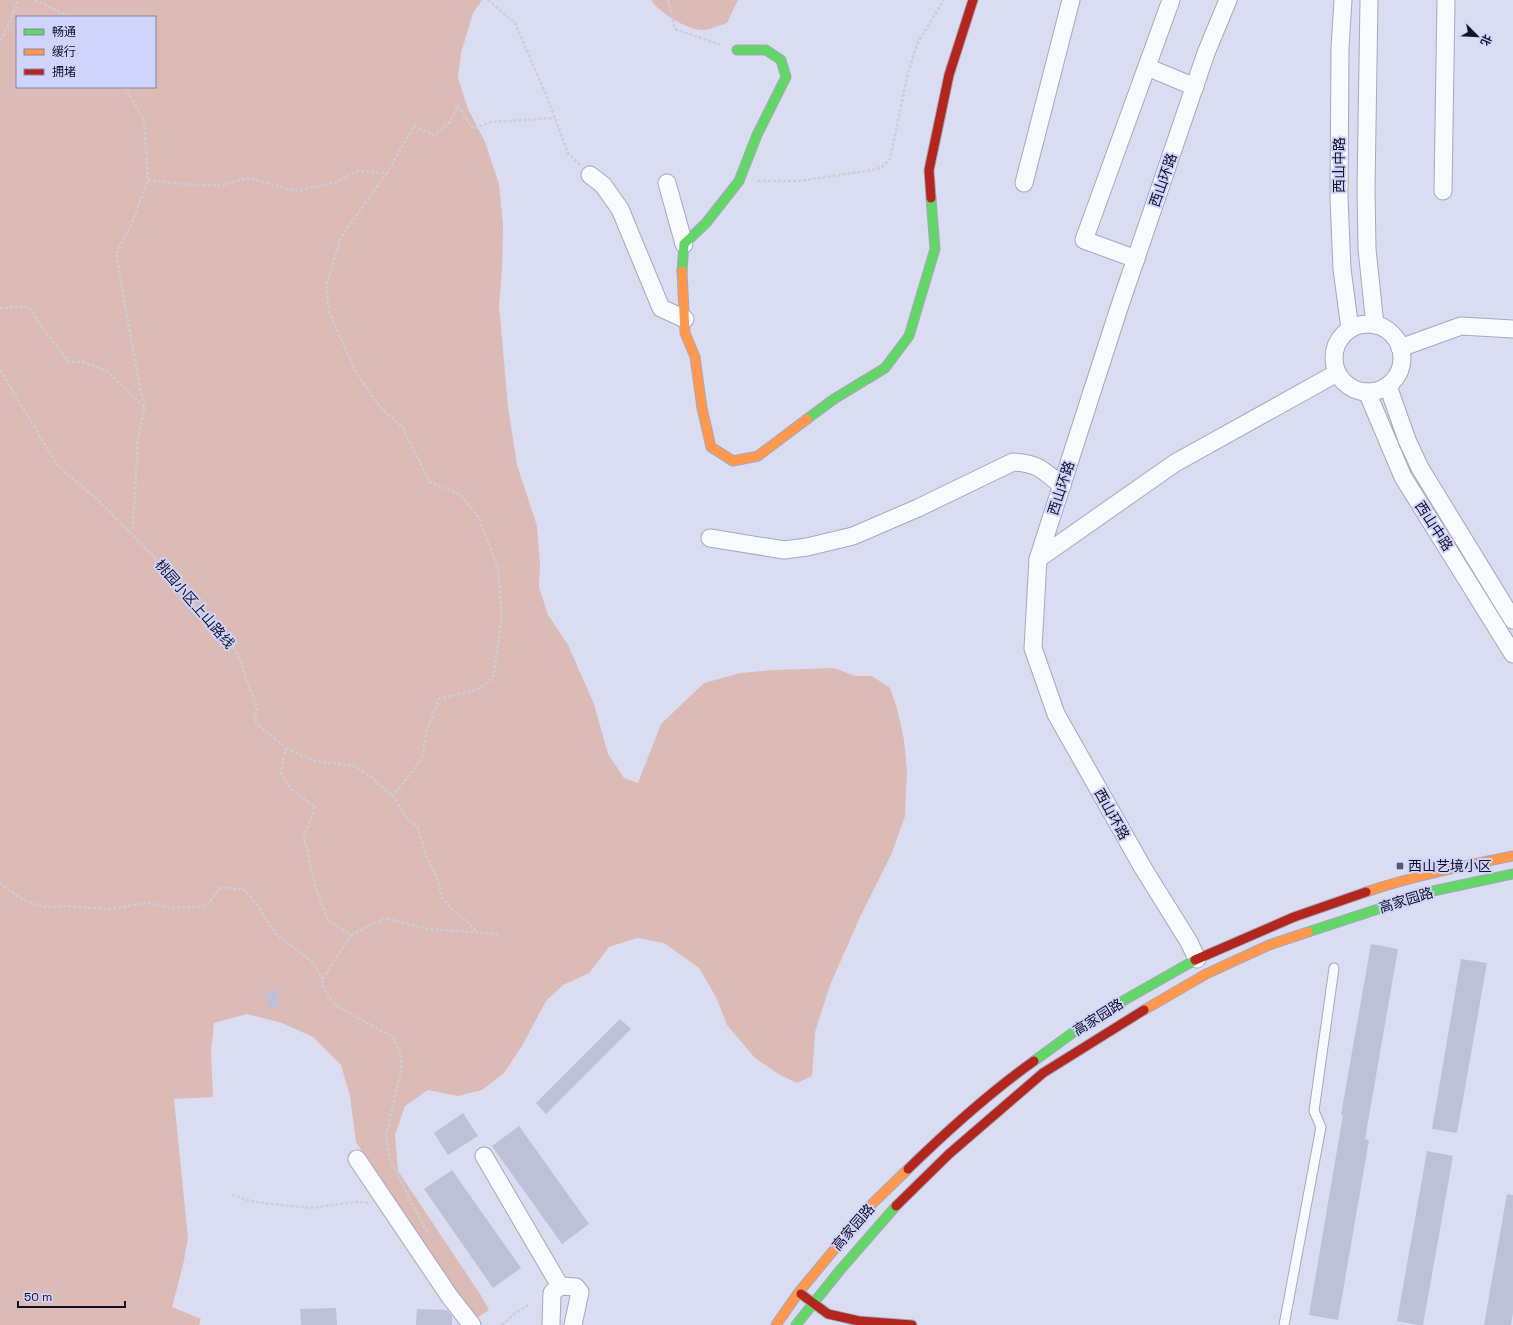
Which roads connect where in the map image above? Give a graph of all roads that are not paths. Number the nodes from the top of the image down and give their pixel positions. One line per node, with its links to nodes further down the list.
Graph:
1 (973, 0): 17 (main road)
2 (1071, 0): 13 (street)
3 (1171, 0): 9 (street)
4 (1228, 0): 10 (street, 西山环路)
5 (1343, 0): 19 (street, 西山中路)
6 (1369, 0): 18 (street, 西山中路)
7 (1446, 0): 14 (street)
8 (737, 50): 15 (main road)
9 (1147, 67): 10 (street); 16 (street)
10 (1195, 87): 16 (street, 西山环路)
11 (590, 175): 17 (street)
12 (667, 183): 15 (street)
13 (1024, 183)
14 (1443, 190)
15 (684, 244): 17 (main road)
16 (1136, 259): 25 (street, 西山环路)
17 (684, 319)
18 (1375, 325): 19 (street); 21 (street)
19 (1350, 329): 22 (street)
20 (1513, 329): 21 (street)
21 (1400, 348): 23 (street)
22 (1337, 373): 24 (street); 27 (street)
23 (1388, 386): 24 (street); 28 (street, 西山中路)
24 (1367, 392): 29 (street, 西山中路)
25 (1062, 486): 26 (street); 27 (street, 西山环路)
26 (710, 538)
27 (1038, 558): 32 (street, 西山环路)
28 (1513, 620)
29 (1513, 654)
30 (1513, 856): 32 (main road, 高家园路)
31 (1513, 874): 38 (main road, 高家园路)
32 (1197, 959): 37 (main road, 高家园路)
33 (1334, 968): 45 (lane)
34 (484, 1156): 36 (street)
35 (357, 1159): 39 (street)
36 (560, 1286): 40 (street); 41 (street)
37 (799, 1292): 38 (main road); 42 (main road, 高家园路)
38 (813, 1302): 43 (main road, 高家园路); 44 (main road)
39 (472, 1325)
40 (552, 1325)
41 (573, 1325)
42 (776, 1325)
43 (796, 1325)
44 (912, 1325)
45 (1284, 1325)

